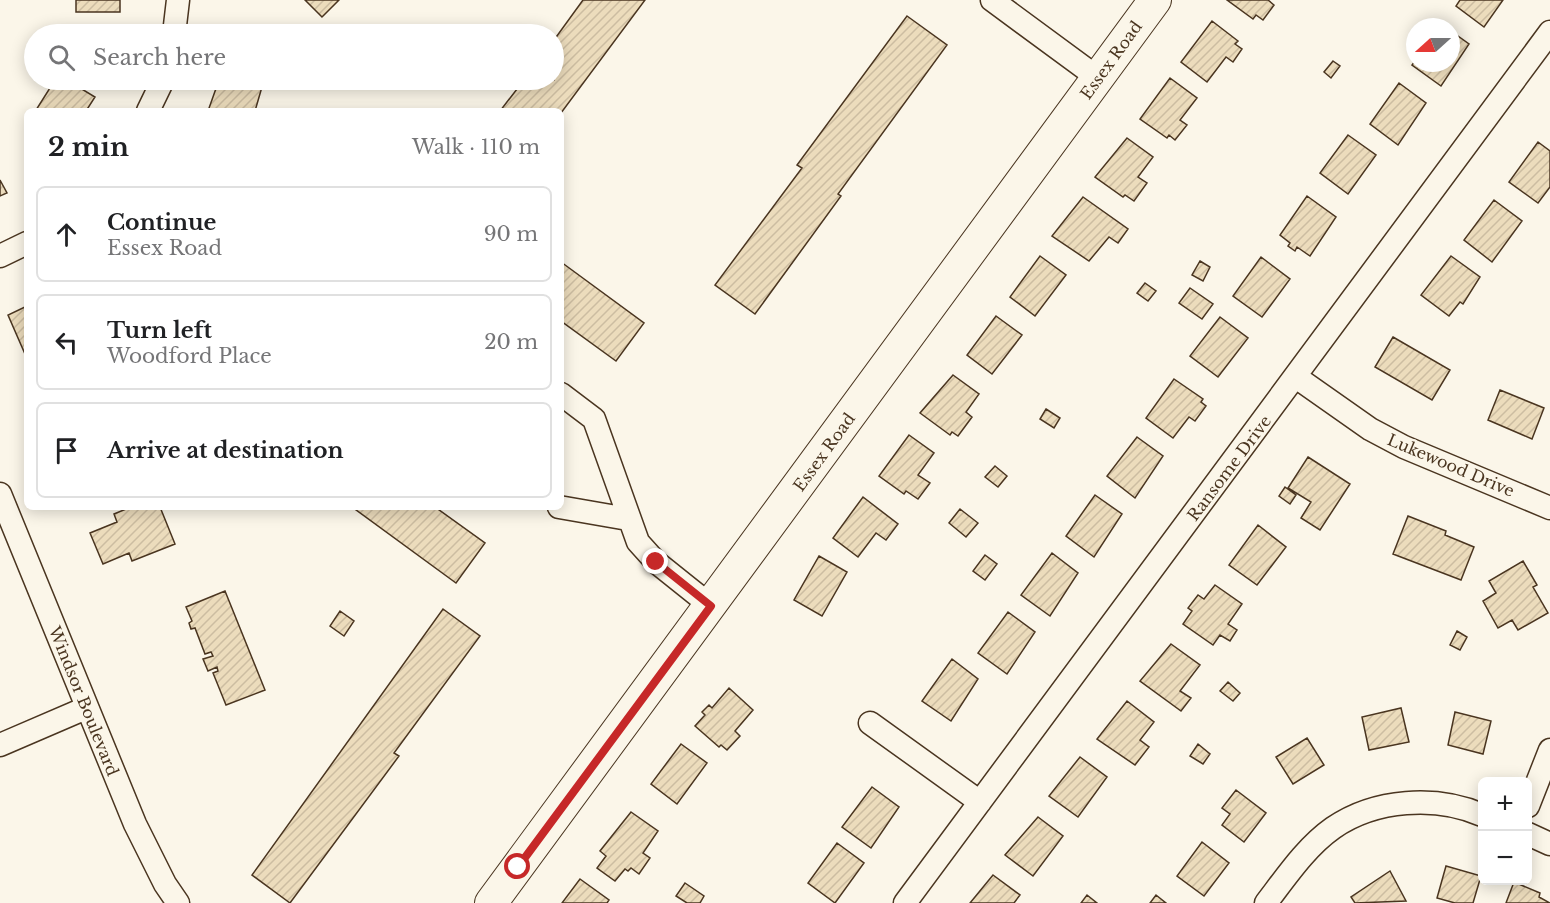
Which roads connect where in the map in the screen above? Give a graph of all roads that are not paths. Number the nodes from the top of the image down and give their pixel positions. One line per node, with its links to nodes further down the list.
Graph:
1 (178, 0): 4 (street)
2 (992, 0): 6 (street)
3 (1155, 0): 6 (street, Essex Road)
4 (175, 24)
5 (1550, 32): 11 (street, Ransome Drive)
6 (1098, 78): 17 (street, Essex Road)
7 (158, 90): 8 (street)
8 (149, 108)
9 (24, 244): 10 (street)
10 (0, 256)
11 (1296, 377): 15 (street, Lukewood Drive); 23 (street, Ransome Drive)
12 (564, 396): 16 (street)
13 (0, 494): 18 (street, Windsor Boulevard)
14 (564, 508): 16 (street)
15 (1550, 508)
16 (628, 519): 17 (street)
17 (711, 606): 28 (street, Essex Road)
18 (86, 708): 20 (street); 27 (street, Windsor Boulevard)
19 (870, 723): 23 (street)
20 (0, 745)
21 (1550, 750): 22 (street)
22 (1532, 794)
23 (980, 802): 29 (street, Ransome Drive)
24 (1478, 814): 30 (street)
25 (1532, 836): 26 (street)
26 (1550, 844)
27 (178, 903)
28 (491, 903)
29 (905, 903)
30 (1266, 903)

